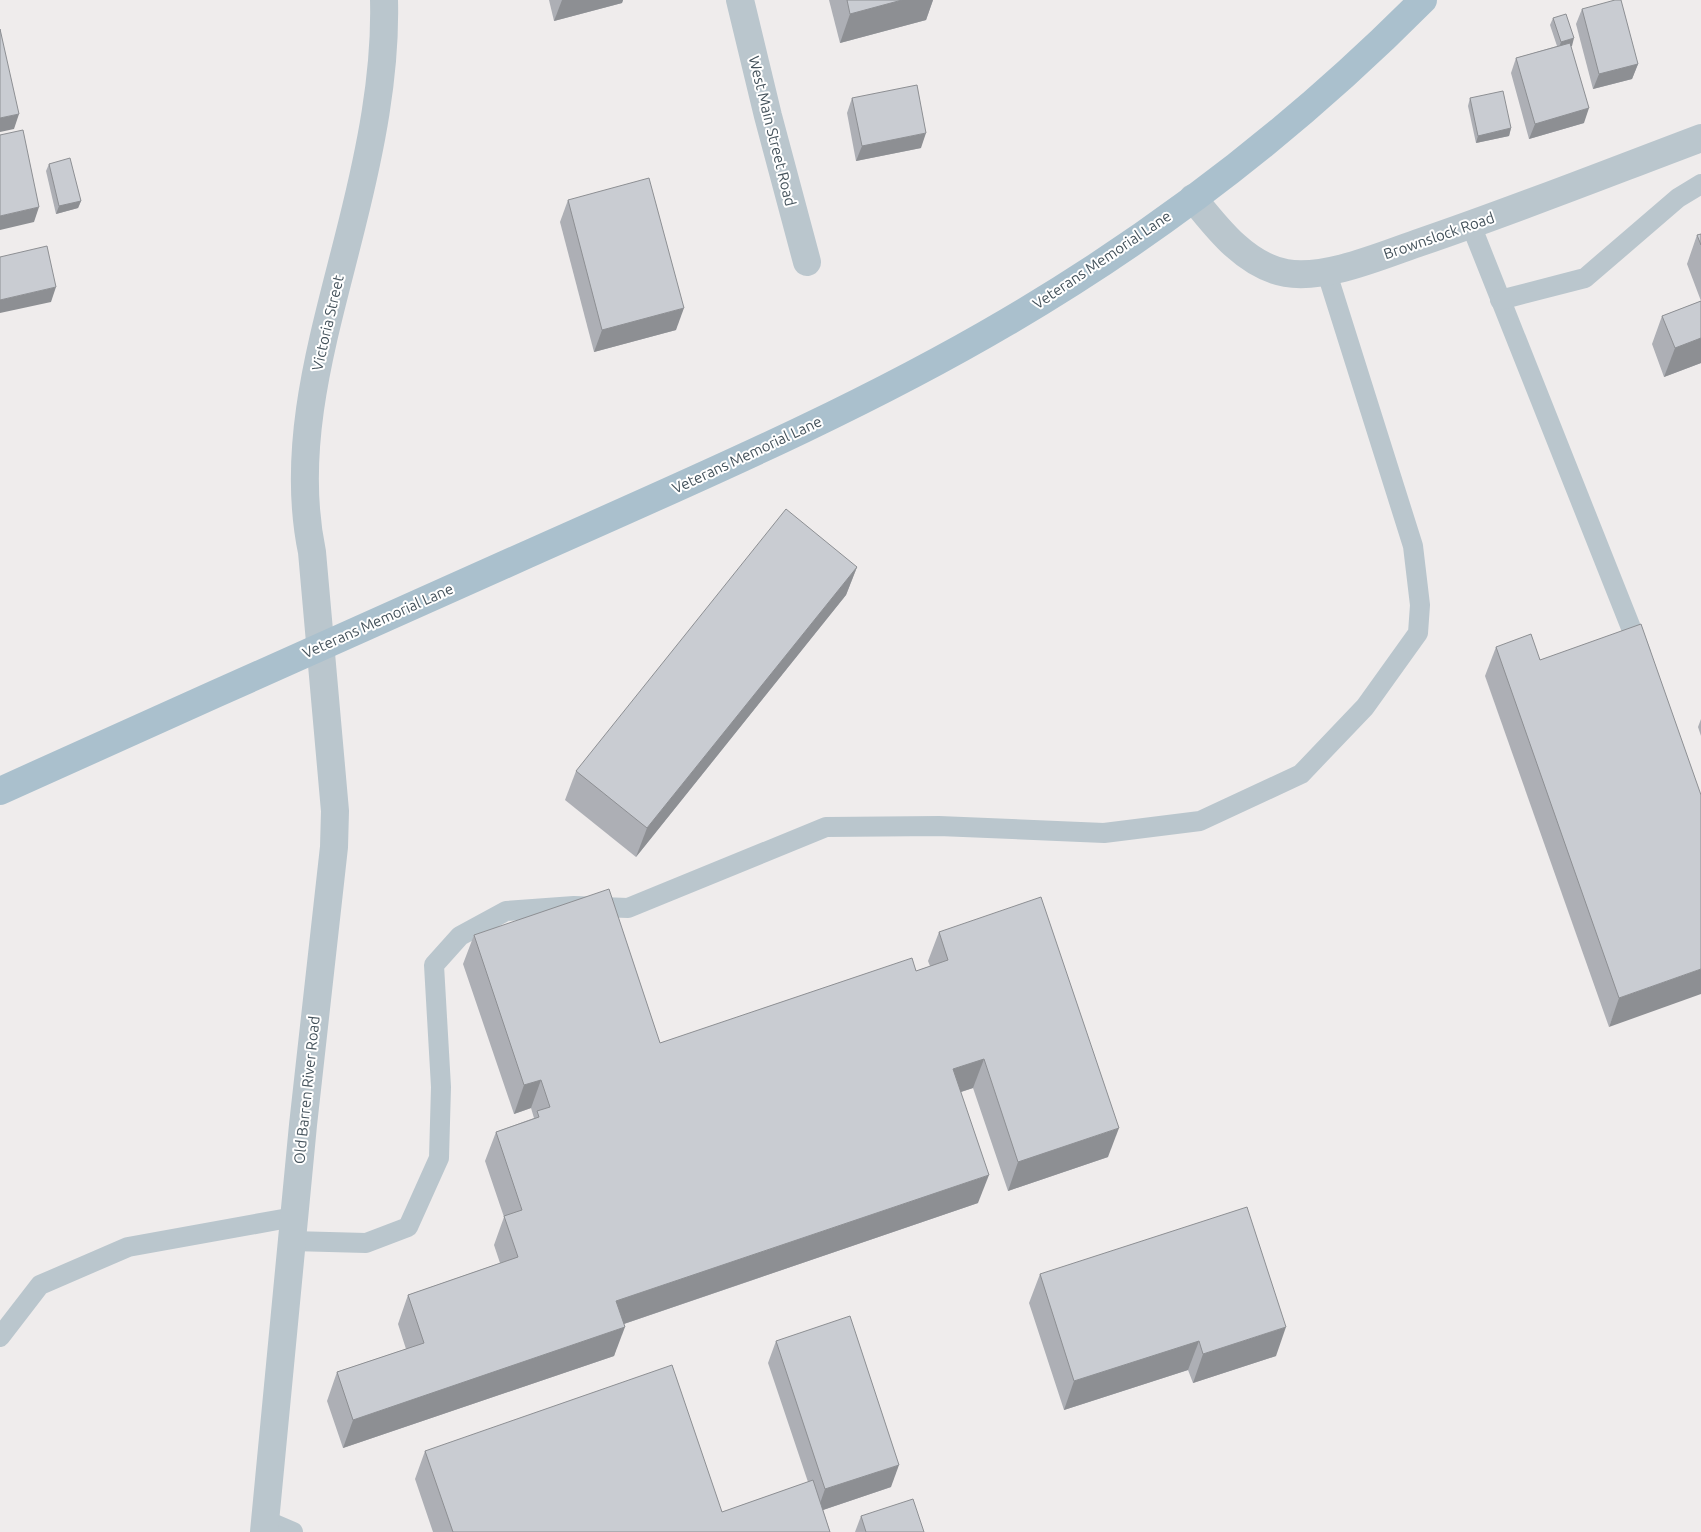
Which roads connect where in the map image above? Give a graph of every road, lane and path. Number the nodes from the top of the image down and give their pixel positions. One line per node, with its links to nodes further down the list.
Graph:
1 (384, 0): 11 (street, Victoria Street)
2 (740, 0): 8 (street, West Main Street Road)
3 (1423, 0): 6 (main road, Veterans Memorial Lane)
4 (1701, 138): 7 (street, Brownslock Road)
5 (1701, 184): 10 (lane)
6 (1194, 198): 9 (street, Brownslock Road); 11 (main road, Veterans Memorial Lane)
7 (1471, 225): 9 (street, Brownslock Road); 10 (lane)
8 (807, 262)
9 (1326, 270): 14 (lane)
10 (1500, 300): 12 (lane)
11 (320, 648): 13 (main road, Veterans Memorial Lane); 14 (street, Old Barren River Road)
12 (1646, 666)
13 (0, 790)
14 (293, 1229): 15 (lane); 16 (street, Old Barren River Road)
15 (0, 1338)
16 (264, 1526): 17 (lane)
17 (293, 1532)

